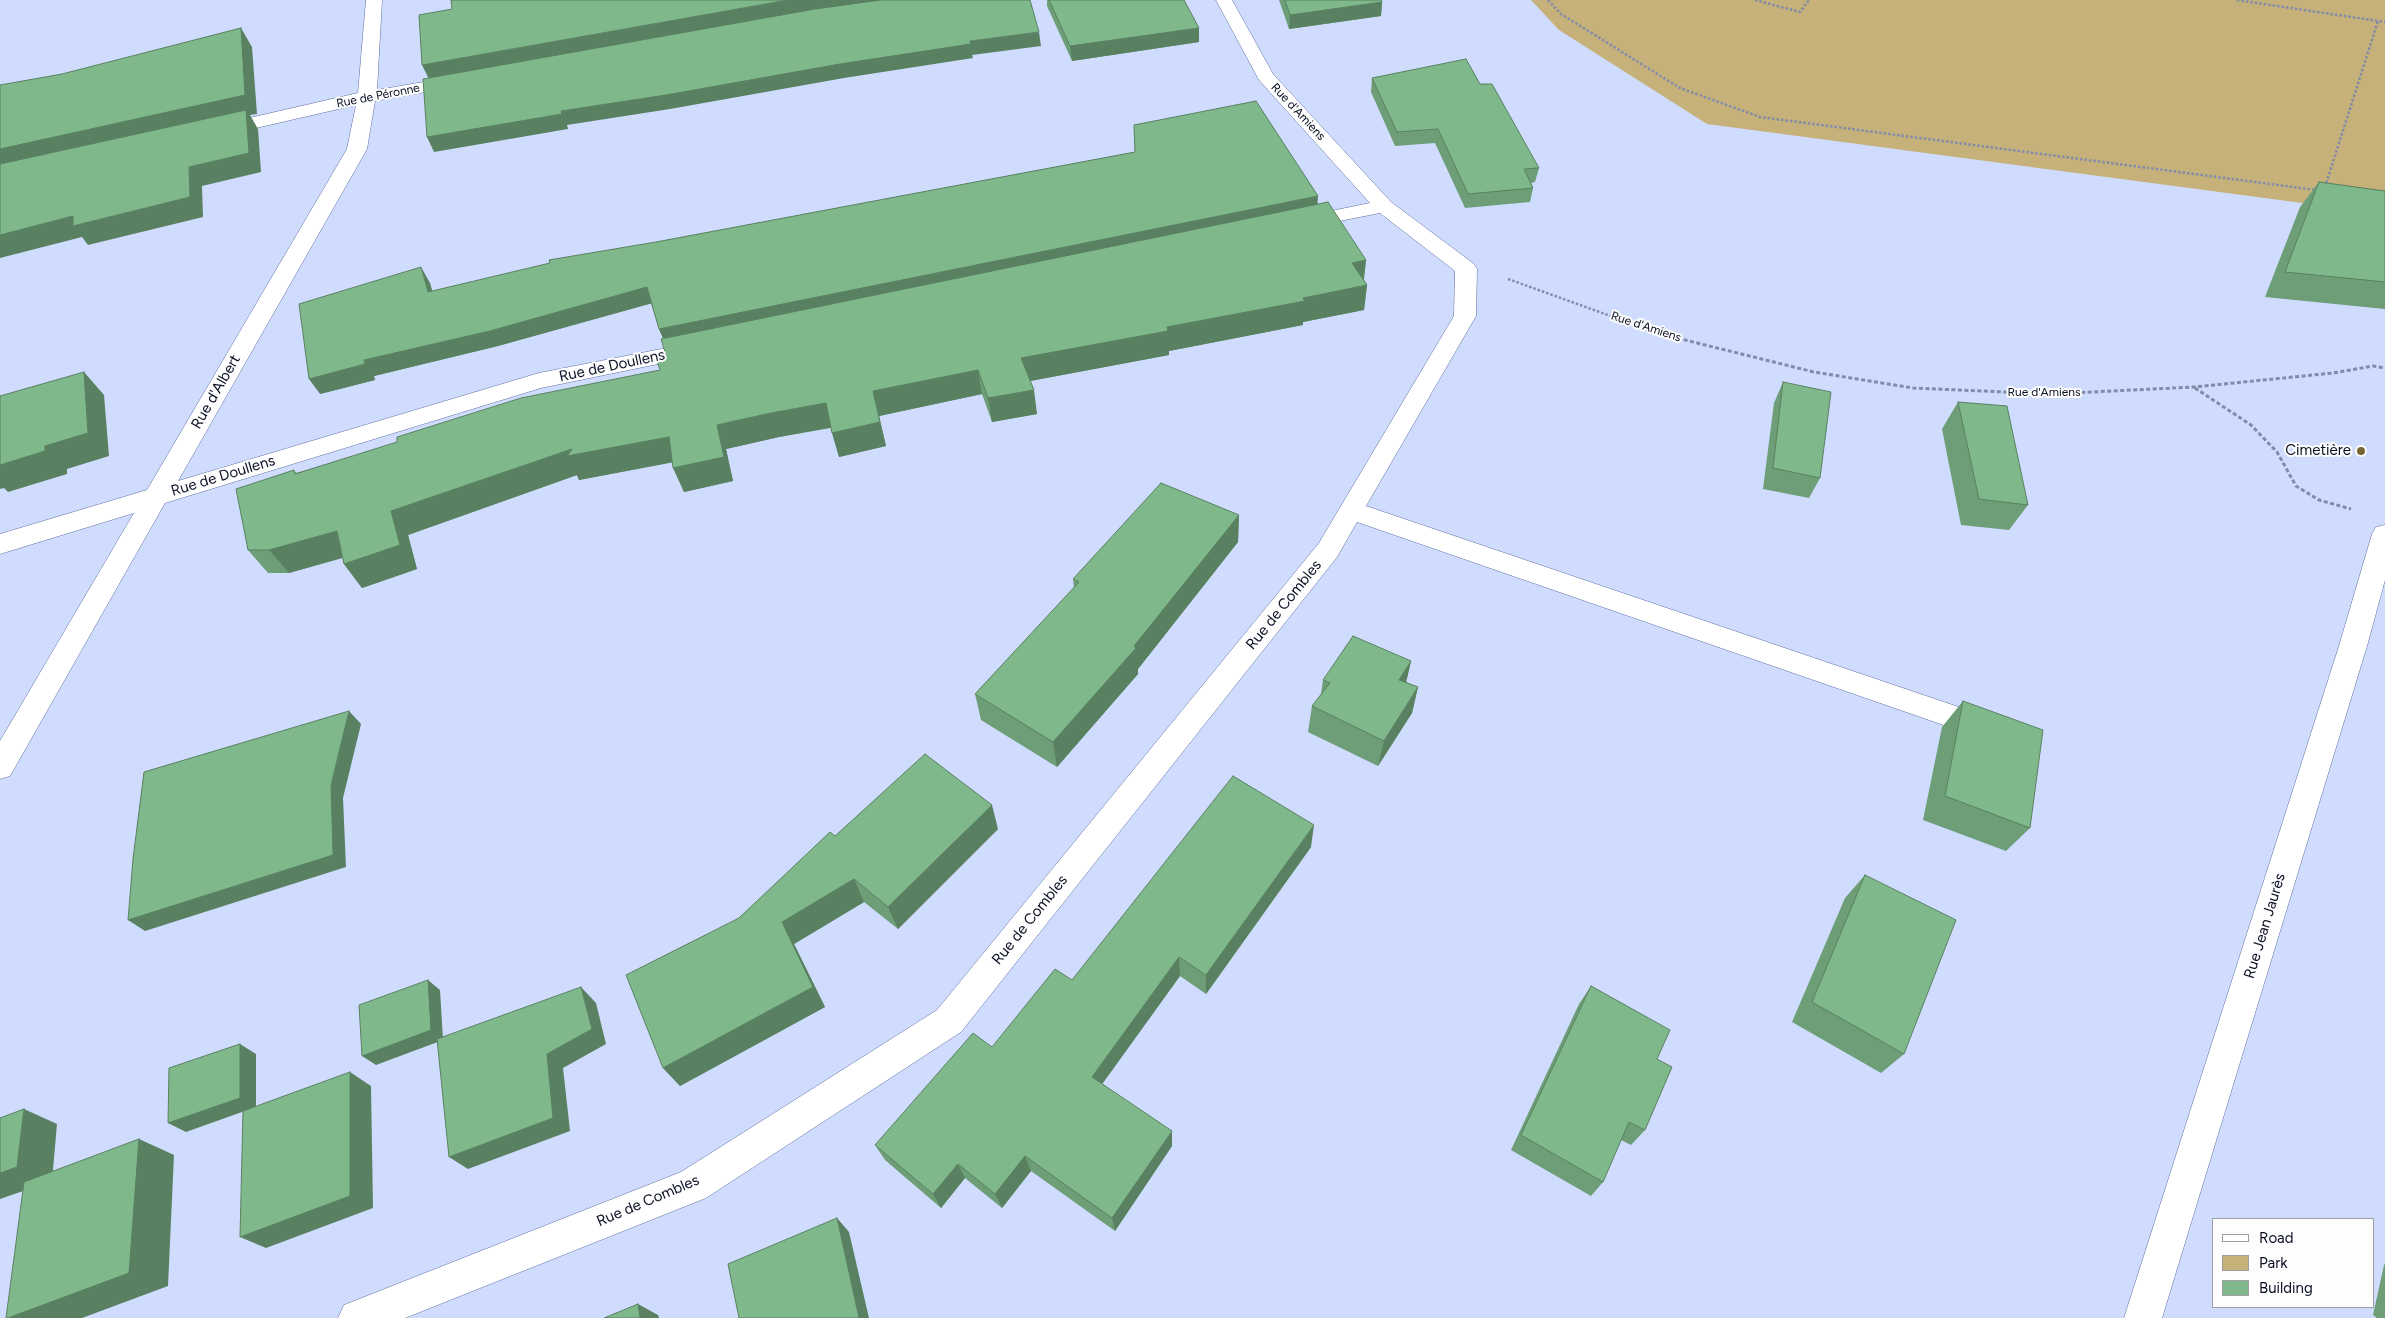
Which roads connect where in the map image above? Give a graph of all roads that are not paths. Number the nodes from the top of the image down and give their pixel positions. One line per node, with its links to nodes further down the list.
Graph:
1 (374, 0): 4 (street, Rue d'Albert)
2 (1224, 0): 6 (street, Rue d'Amiens)
3 (475, 78): 4 (street, Rue de Péronne)
4 (367, 97): 5 (street, Rue de Péronne); 10 (street, Rue d'Albert)
5 (203, 134)
6 (1384, 206): 7 (street); 8 (street, Rue d'Amiens)
7 (1276, 228)
8 (1466, 269): 11 (street, Rue de Combles)
9 (714, 345): 10 (street, Rue de Doullens)
10 (155, 496): 13 (street, Rue de Doullens); 15 (street, Rue d'Albert)
11 (1350, 510): 14 (street); 16 (street, Rue de Combles)
12 (2384, 539): 17 (street, Rue Jean Jaurès)
13 (0, 544)
14 (1991, 729)
15 (0, 767)
16 (357, 1318)
17 (2143, 1318)

